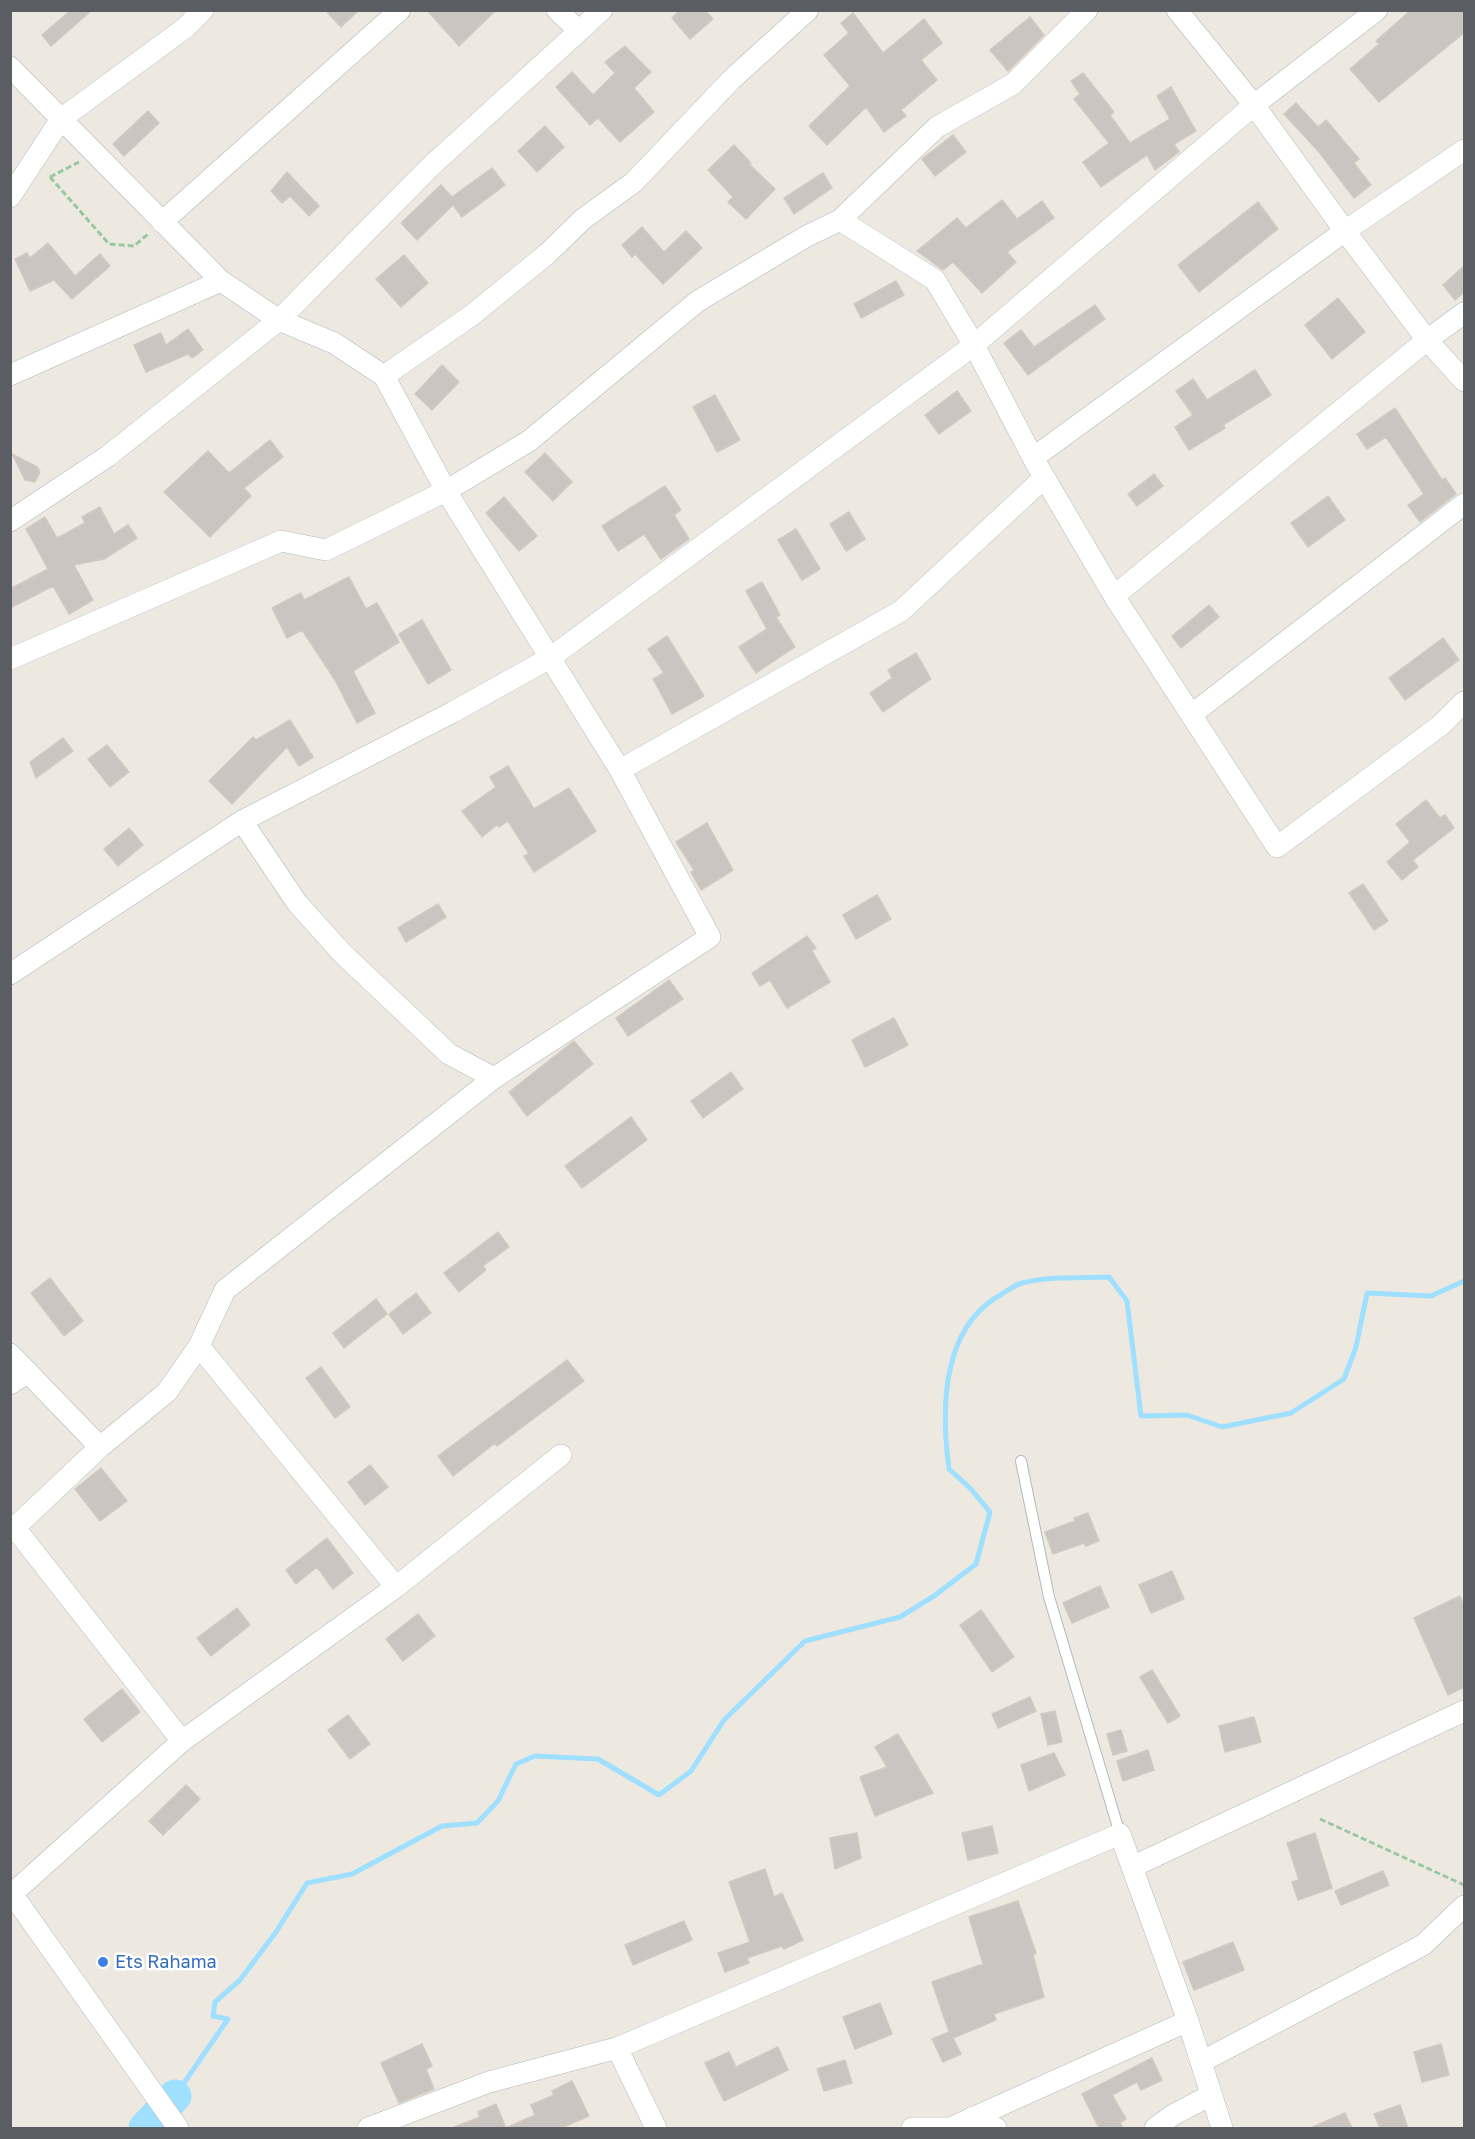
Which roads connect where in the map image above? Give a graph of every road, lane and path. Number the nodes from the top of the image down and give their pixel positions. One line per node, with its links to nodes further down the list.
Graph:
1 (203, 10): 12 (street)
2 (400, 10): 19 (street)
3 (557, 10): 9 (street)
4 (602, 10): 9 (street)
5 (808, 10): 27 (street)
6 (1087, 10): 18 (street)
7 (1177, 10): 11 (street)
8 (1377, 10): 11 (street)
9 (579, 31): 23 (street)
10 (10, 67): 12 (street)
11 (1254, 105): 20 (street); 25 (street)
12 (62, 119): 14 (street); 17 (street)
13 (1464, 150): 20 (street)
14 (96, 154): 15 (path); 19 (street)
15 (50, 177): 16 (path); 19 (path)
16 (41, 181)
17 (10, 197)
18 (840, 220): 25 (street); 31 (street)
19 (162, 222): 21 (street)
20 (1345, 231): 24 (street); 29 (street)
21 (221, 281): 23 (street); 26 (street)
22 (1464, 313): 24 (street)
23 (279, 320): 27 (street); 33 (street)
24 (1427, 340): 28 (street); 34 (street)
25 (974, 345): 29 (street); 35 (street)
26 (10, 375)
27 (384, 376): 31 (street)
28 (1464, 381)
29 (1033, 458): 30 (street)
30 (1044, 478): 34 (street); 39 (street)
31 (446, 491): 35 (street); 36 (street)
32 (1464, 504): 38 (street)
33 (10, 522)
34 (1114, 596): 38 (street)
35 (550, 658): 39 (street); 40 (street)
36 (10, 659)
37 (1464, 702): 38 (street)
38 (1191, 715)
39 (620, 770): 42 (street)
40 (242, 821): 41 (street); 42 (street)
41 (10, 975)
42 (494, 1078): 43 (street)
43 (199, 1346): 46 (street); 50 (street)
44 (10, 1354): 45 (street)
45 (19, 1378): 46 (street)
46 (100, 1447): 49 (street)
47 (561, 1455): 50 (street)
48 (1021, 1461): 54 (lane)
49 (13, 1530): 52 (street)
50 (396, 1587): 52 (street)
51 (1464, 1711): 55 (street)
52 (182, 1741): 57 (street)
53 (1320, 1819): 56 (path)
54 (1120, 1834): 55 (street); 60 (street)
55 (1132, 1867): 59 (street)
56 (1464, 1885)
57 (12, 1892): 64 (street)
58 (1464, 1906): 61 (street)
59 (1188, 2021): 61 (street); 63 (street)
60 (617, 2048): 65 (street); 66 (street)
61 (1201, 2062): 62 (street)
62 (1211, 2095): 69 (street); 70 (street)
63 (973, 2117): 67 (street); 68 (street)
64 (178, 2128)
65 (368, 2128)
66 (656, 2128)
67 (912, 2128)
68 (996, 2128)
69 (1155, 2128)
70 (1222, 2128)

